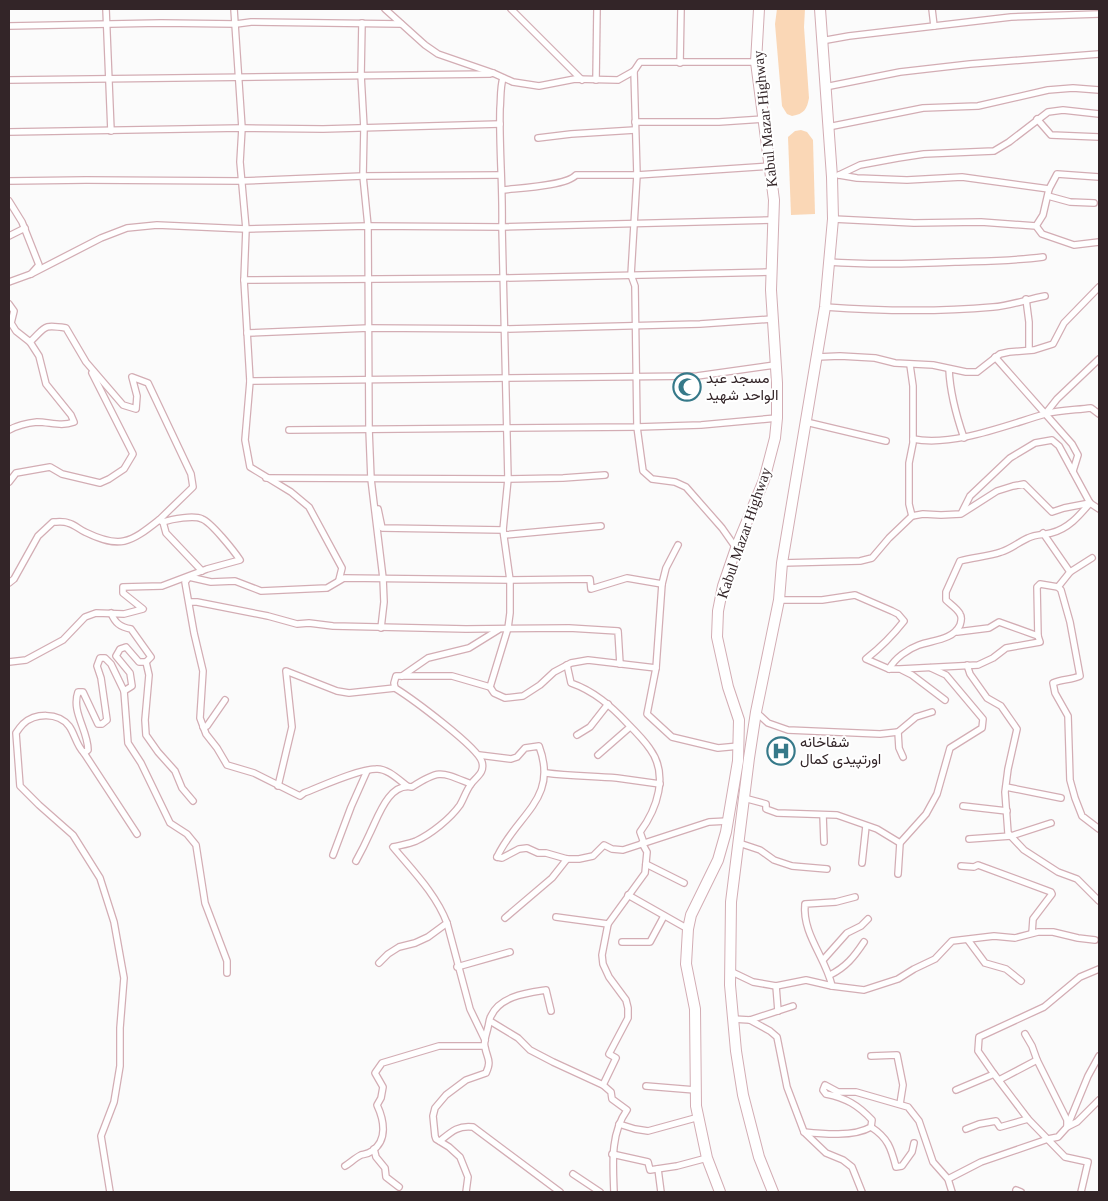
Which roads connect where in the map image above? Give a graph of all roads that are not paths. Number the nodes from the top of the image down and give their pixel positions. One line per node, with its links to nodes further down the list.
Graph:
1 (106, 9): 14 (street)
2 (234, 9): 12 (street)
3 (385, 9): 13 (street)
4 (511, 9): 28 (street)
5 (598, 9): 29 (street)
6 (681, 9): 20 (street)
7 (760, 9): 19 (highway, Kabul Mazar Highway)
8 (820, 9): 17 (highway)
9 (932, 9): 16 (street)
10 (1099, 14): 16 (street)
11 (362, 23): 12 (street); 13 (street); 23 (street)
12 (236, 24): 14 (street); 24 (street)
13 (401, 24): 22 (street)
14 (107, 25): 15 (street); 26 (street)
15 (9, 26)
16 (934, 26): 17 (street)
17 (821, 41): 30 (highway)
18 (1099, 54): 30 (street)
19 (756, 62): 20 (street); 33 (highway, Kabul Mazar Highway)
20 (680, 63): 21 (street)
21 (634, 71): 29 (street); 35 (street)
22 (493, 73): 23 (street); 25 (street)
23 (361, 75): 24 (street); 38 (street)
24 (238, 78): 26 (street); 37 (street)
25 (503, 78): 28 (street); 36 (street)
26 (109, 79): 27 (street); 41 (street)
27 (9, 80)
28 (582, 80): 29 (street)
29 (596, 80)
30 (825, 87): 39 (highway)
31 (1099, 90): 39 (street)
32 (1099, 114): 34 (street)
33 (764, 119): 35 (street); 45 (highway, Kabul Mazar Highway)
34 (1037, 119): 43 (street); 49 (street)
35 (635, 122): 40 (street)
36 (500, 124): 38 (street); 46 (street)
37 (242, 128): 38 (street); 41 (street); 51 (street)
38 (364, 128): 48 (street)
39 (828, 128): 49 (highway)
40 (635, 130): 44 (street); 47 (street)
41 (111, 131): 42 (street)
42 (9, 132)
43 (1099, 137)
44 (538, 138)
45 (770, 166): 47 (street); 59 (highway, Kabul Mazar Highway)
46 (500, 175): 48 (street); 54 (street)
47 (637, 175): 54 (street); 60 (street)
48 (362, 176): 51 (street); 61 (street)
49 (835, 176): 53 (street); 58 (highway)
50 (1099, 177): 53 (street)
51 (242, 181): 52 (street); 65 (street)
52 (9, 182)
53 (1049, 189): 55 (street)
54 (503, 190): 63 (street)
55 (1048, 196): 57 (street); 62 (street)
56 (9, 201): 64 (street)
57 (1094, 203)
58 (833, 219): 62 (street); 69 (highway)
59 (774, 220): 60 (street); 70 (highway, Kabul Mazar Highway)
60 (635, 224): 63 (street); 72 (street)
61 (368, 226): 63 (street); 65 (street); 73 (street)
62 (1036, 226): 67 (street)
63 (502, 227): 74 (street)
64 (25, 228): 66 (street); 71 (street)
65 (246, 229): 71 (street); 75 (street)
66 (9, 236)
67 (1099, 242)
68 (1043, 257): 69 (street)
69 (828, 262): 81 (highway)
70 (771, 272): 72 (street); 82 (highway, Kabul Mazar Highway)
71 (31, 274): 76 (street)
72 (631, 275): 74 (street); 83 (street)
73 (368, 278): 74 (street); 75 (street); 84 (street)
74 (504, 278): 85 (street)
75 (244, 280): 86 (street)
76 (9, 282)
77 (1099, 287): 88 (street)
78 (1045, 296): 79 (street)
79 (1026, 300): 81 (street); 88 (street)
80 (9, 304): 87 (street)
81 (825, 308): 89 (highway)
82 (772, 319): 83 (street); 93 (highway, Kabul Mazar Highway)
83 (635, 326): 85 (street); 96 (street)
84 (370, 328): 85 (street); 86 (street); 98 (street)
85 (505, 329): 97 (street)
86 (247, 333): 99 (street)
87 (30, 342): 92 (street); 107 (street)
88 (1029, 350): 90 (street)
89 (817, 357): 94 (street); 103 (highway)
90 (996, 357): 95 (street); 100 (street)
91 (1099, 359): 100 (street)
92 (86, 362): 117 (street); 123 (street)
93 (775, 365): 96 (street); 102 (highway, Kabul Mazar Highway)
94 (910, 365): 95 (street); 110 (street)
95 (949, 369): 109 (street)
96 (636, 377): 97 (street); 105 (street)
97 (506, 378): 98 (street); 104 (street)
98 (370, 379): 99 (street); 106 (street)
99 (250, 381): 114 (street)
100 (1046, 414): 101 (street); 109 (street); 112 (street)
101 (1099, 414)
102 (777, 418): 105 (street); 128 (highway, Kabul Mazar Highway)
103 (806, 422): 111 (street); 130 (highway)
104 (506, 428): 105 (street); 106 (street); 116 (street)
105 (637, 428): 128 (street)
106 (369, 429): 108 (street); 115 (street)
107 (9, 430)
108 (289, 430)
109 (964, 438): 110 (street)
110 (913, 439): 122 (street)
111 (886, 442)
112 (1073, 471): 118 (street); 121 (street)
113 (605, 475): 116 (street)
114 (266, 478): 115 (street); 135 (street)
115 (371, 479): 116 (street); 119 (street)
116 (508, 479): 125 (street)
117 (9, 482)
118 (1090, 503): 120 (street); 121 (street); 126 (street)
119 (375, 506): 125 (street); 134 (street)
120 (1099, 509)
121 (961, 514): 122 (street)
122 (912, 516): 130 (street)
123 (161, 521): 131 (street); 131 (street); 137 (street)
124 (601, 526): 125 (street)
125 (504, 532): 136 (street)
126 (1044, 533): 132 (street); 146 (street)
127 (678, 544): 138 (street)
128 (736, 548): 166 (highway, Kabul Mazar Highway)
129 (1092, 558): 132 (street)
130 (782, 563): 140 (highway)
131 (202, 571): 133 (street)
132 (1070, 572): 139 (street)
133 (188, 576): 135 (street); 141 (street); 142 (street)
134 (383, 578): 135 (street); 136 (street); 143 (street)
135 (339, 580)
136 (510, 580): 138 (street); 144 (street)
137 (9, 583)
138 (662, 584): 153 (street)
139 (1058, 587): 147 (street); 192 (street)
140 (779, 600): 155 (street); 165 (highway)
141 (189, 602): 143 (street); 167 (street)
142 (111, 613): 148 (street); 149 (street)
143 (381, 628): 145 (street)
144 (508, 628): 145 (street); 150 (street); 158 (street)
145 (500, 629): 157 (street)
146 (957, 632): 147 (street); 155 (street)
147 (1038, 636): 152 (street)
148 (9, 662)
149 (146, 662): 160 (street); 185 (street)
150 (620, 664): 151 (street); 153 (street)
151 (566, 665): 158 (street); 163 (street)
152 (966, 665): 154 (street); 182 (street)
153 (656, 668): 171 (street)
154 (931, 668): 156 (street); 197 (street)
155 (890, 669): 156 (street)
156 (900, 669): 162 (street)
157 (402, 676): 158 (street); 159 (street)
158 (490, 687)
159 (395, 688): 174 (street); 180 (street)
160 (124, 691): 172 (street); 230 (street)
161 (226, 700): 167 (street)
162 (945, 700)
163 (608, 704): 168 (street); 170 (street)
164 (932, 712): 169 (street)
165 (755, 717): 166 (street); 169 (street); 183 (highway)
166 (738, 720): 171 (highway, Kabul Mazar Highway)
167 (203, 727): 180 (street)
168 (630, 727): 173 (street); 179 (street)
169 (898, 732): 175 (street)
170 (577, 735)
171 (739, 746): 189 (highway, Kabul Mazar Highway)
172 (84, 753): 193 (street); 272 (street)
173 (598, 754)
174 (479, 755): 177 (street); 178 (street)
175 (903, 757)
176 (368, 771): 180 (street); 181 (street); 200 (street)
177 (546, 773): 179 (street); 201 (street)
178 (471, 784): 181 (street); 216 (street)
179 (660, 784): 199 (street)
180 (278, 786)
181 (407, 786): 202 (street)
182 (1006, 787): 184 (street); 187 (street)
183 (744, 798): 188 (street); 198 (highway)
184 (1061, 798)
185 (193, 801)
186 (963, 806): 187 (street)
187 (1007, 811): 194 (street)
188 (823, 815): 191 (street); 196 (street)
189 (728, 821): 199 (street); 218 (highway, Kabul Mazar Highway)
190 (1051, 823): 194 (street)
191 (866, 826): 197 (street); 203 (street)
192 (1099, 829)
193 (137, 834)
194 (1011, 836): 195 (street); 211 (street)
195 (968, 839)
196 (824, 842)
197 (900, 842): 207 (street)
198 (739, 843): 206 (street); 229 (highway)
199 (643, 844): 201 (street); 204 (street)
200 (333, 855)
201 (567, 859): 214 (street)
202 (356, 861)
203 (862, 863)
204 (646, 864): 208 (street); 209 (street)
205 (961, 866): 219 (street)
206 (827, 869)
207 (898, 874)
208 (684, 883)
209 (628, 895): 212 (street); 217 (street)
210 (855, 897): 225 (street)
211 (1099, 901)
212 (664, 916): 218 (street); 222 (street)
213 (556, 917): 217 (street)
214 (505, 918)
215 (868, 919): 225 (street)
216 (447, 924): 226 (street); 227 (street)
217 (608, 924): 248 (street)
218 (688, 929): 250 (highway, Kabul Mazar Highway)
219 (1032, 934): 220 (street); 221 (street)
220 (968, 940): 232 (street); 234 (street)
221 (1095, 940)
222 (622, 942)
223 (864, 942): 231 (street)
224 (510, 952): 227 (street)
225 (823, 960): 231 (street)
226 (379, 963)
227 (457, 967): 242 (street)
228 (1099, 968): 246 (street)
229 (730, 971): 233 (street); 238 (highway)
230 (227, 973)
231 (830, 975): 234 (street)
232 (1021, 981)
233 (776, 986): 234 (street); 236 (street)
234 (832, 986)
235 (793, 1006): 236 (street)
236 (778, 1011): 239 (street)
237 (550, 1012): 240 (street)
238 (734, 1019): 239 (street); 279 (highway)
239 (750, 1020): 260 (street)
240 (490, 1021): 242 (street); 248 (street)
241 (1025, 1034): 245 (street)
242 (485, 1043): 262 (street); 264 (street)
243 (871, 1056): 253 (street)
244 (1099, 1056): 258 (street)
245 (1037, 1060): 247 (street); 258 (street)
246 (994, 1074): 247 (street); 251 (street)
247 (999, 1080): 255 (street)
248 (603, 1085): 256 (street)
249 (646, 1086): 250 (street)
250 (694, 1090): 254 (highway, Kabul Mazar Highway)
251 (956, 1090)
252 (1099, 1100): 258 (street)
253 (900, 1104): 257 (street); 270 (street)
254 (698, 1117): 256 (street); 266 (highway, Kabul Mazar Highway)
255 (1028, 1119): 259 (street); 261 (street)
256 (619, 1124): 265 (street)
257 (871, 1126): 260 (street); 263 (street)
258 (1067, 1127): 261 (street)
259 (966, 1129)
260 (804, 1132): 280 (street)
261 (1048, 1139): 270 (street); 282 (street)
262 (440, 1141): 273 (street); 274 (street)
263 (914, 1143)
264 (374, 1150): 267 (street); 271 (street)
265 (612, 1154): 268 (street); 276 (street)
266 (707, 1158): 268 (street); 278 (highway, Kabul Mazar Highway)
267 (345, 1166)
268 (658, 1168): 277 (street)
269 (573, 1174): 275 (street)
270 (948, 1179): 281 (street)
271 (399, 1188)
272 (110, 1192)
273 (466, 1192)
274 (560, 1192)
275 (600, 1192)
276 (614, 1192)
277 (661, 1192)
278 (720, 1192)
279 (772, 1192)
280 (862, 1192)
281 (952, 1192)
282 (1081, 1192)

